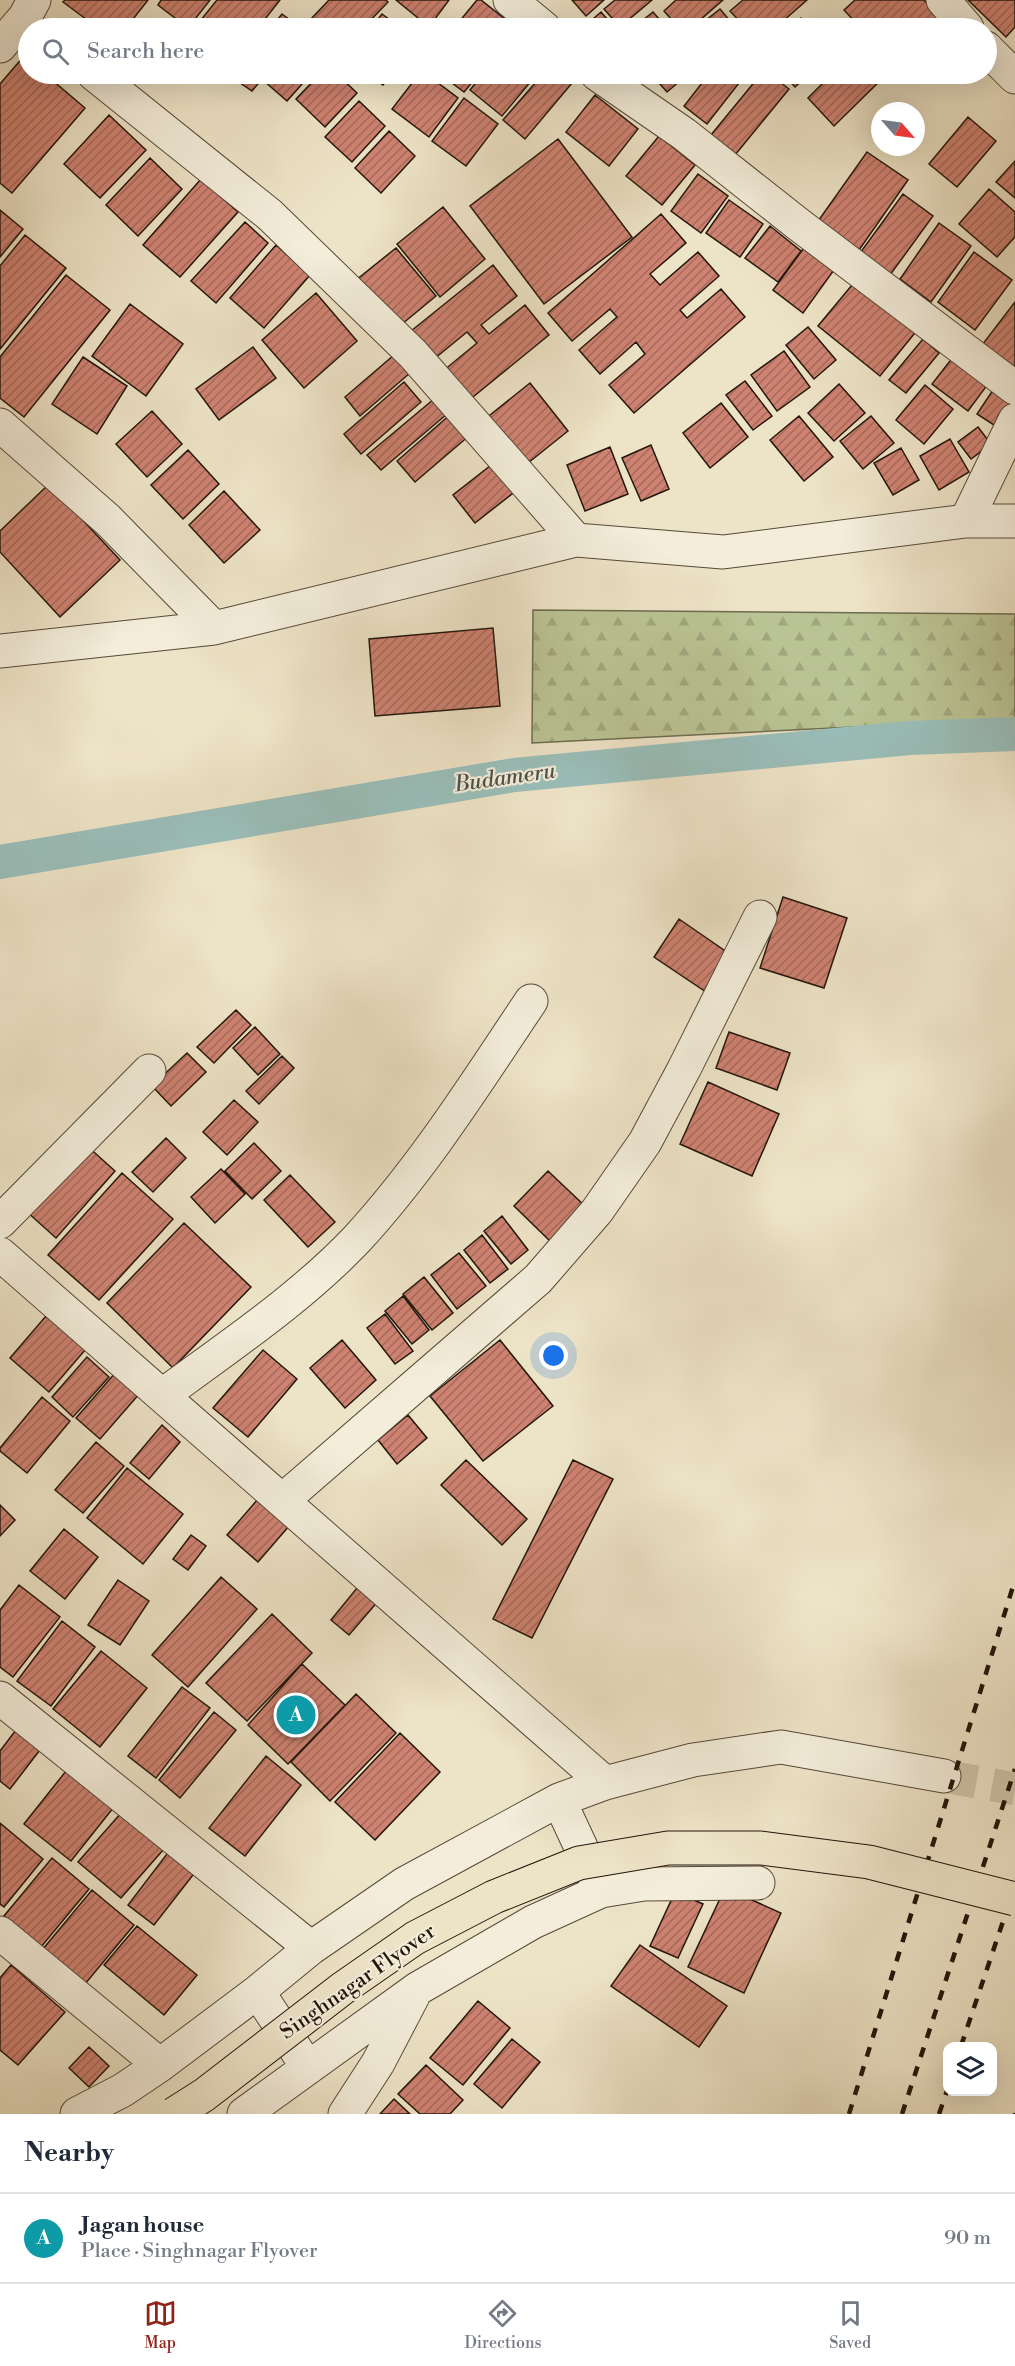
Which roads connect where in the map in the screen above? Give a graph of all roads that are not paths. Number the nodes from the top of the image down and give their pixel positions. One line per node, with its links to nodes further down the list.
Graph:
1 (510, 0): 3 (street)
2 (943, 0): 4 (street)
3 (532, 18)
4 (958, 18)
5 (18, 29): 6 (street)
6 (0, 46)
7 (997, 58): 8 (street)
8 (1015, 76)
9 (106, 84): 16 (street)
10 (612, 84): 11 (street)
11 (1015, 388)
12 (1015, 420): 14 (street)
13 (0, 425): 17 (street)
14 (966, 521): 15 (street); 16 (street)
15 (1015, 521)
16 (576, 540): 17 (street)
17 (214, 628): 18 (street)
18 (0, 651)
19 (760, 917): 25 (street)
20 (531, 1001): 24 (street)
21 (148, 1071): 22 (street)
22 (0, 1222)
23 (0, 1254): 24 (street)
24 (163, 1395): 25 (street)
25 (283, 1500): 28 (street)
26 (0, 1698): 34 (street)
27 (944, 1776): 28 (street)
28 (604, 1783): 29 (street)
29 (559, 1800): 31 (street); 34 (street)
30 (758, 1882): 31 (street)
31 (602, 1891): 35 (street)
32 (1015, 1899): 40 (main road, Singhnagar Flyover, bridge)
33 (0, 1933): 37 (street)
34 (311, 1948): 36 (street)
35 (417, 1989): 38 (street); 42 (street)
36 (258, 1992): 37 (street); 38 (street)
37 (160, 2065): 39 (street)
38 (308, 2068): 41 (street)
39 (77, 2114)
40 (174, 2114)
41 (244, 2114)
42 (345, 2114)

